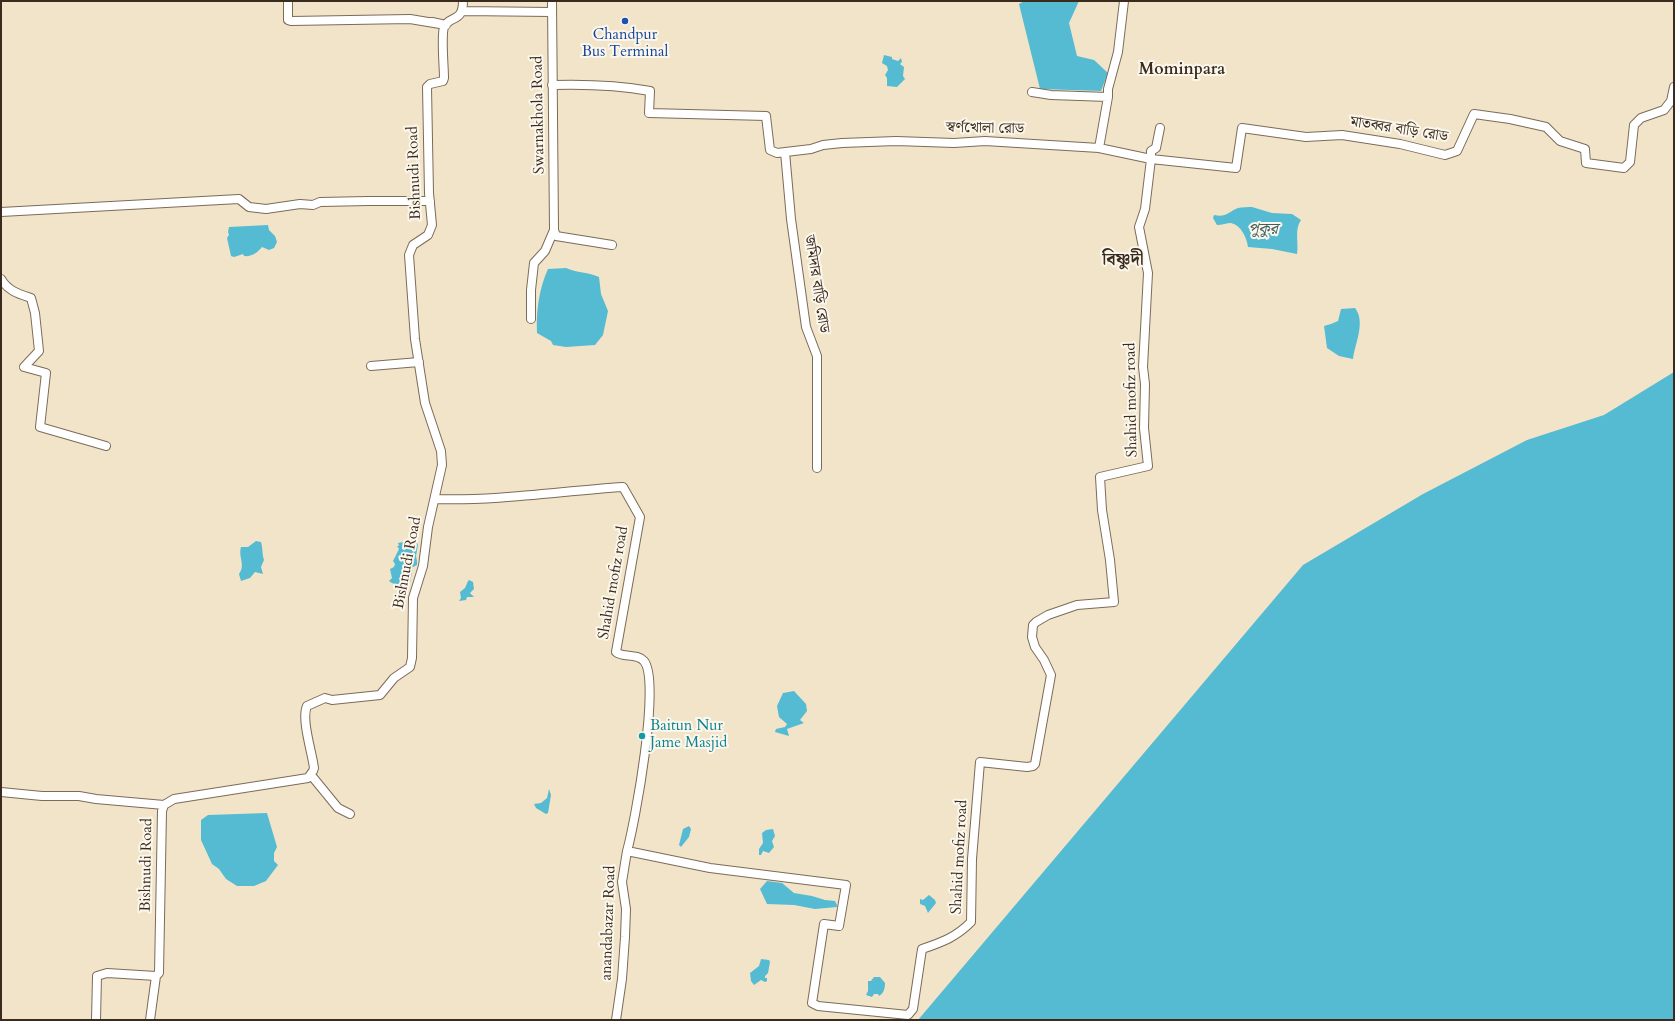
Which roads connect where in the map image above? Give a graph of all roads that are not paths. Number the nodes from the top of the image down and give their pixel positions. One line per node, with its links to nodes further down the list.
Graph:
1 (288, 1): 8 (street)
2 (463, 1): 5 (street)
3 (552, 1): 6 (street, Swarnakhola Road)
4 (1124, 1): 12 (street)
5 (462, 11): 6 (street); 8 (street)
6 (552, 12): 9 (street, Swarnakhola Road)
7 (432, 22): 8 (street)
8 (446, 25): 17 (street, Bishnudi Road)
9 (552, 85): 15 (street); 19 (street, Swarnakhola Road)
10 (1674, 87): 16 (street, মাতব্বর বাড়ি রোড)
11 (1032, 92): 12 (street)
12 (1108, 97): 14 (street)
13 (1160, 128): 16 (street)
14 (1099, 148): 15 (street, স্বর্ণখোলা রোড); 16 (street, স্বর্ণখোলা রোড)
15 (785, 152): 26 (street, জমিদার বাড়ি রোড)
16 (1151, 159): 32 (street, Shahid mofiz road)
17 (430, 201): 18 (street); 23 (street, Bishnudi Road)
18 (1, 212)
19 (554, 230): 20 (street); 22 (street)
20 (612, 245)
21 (1, 280): 25 (street)
22 (530, 320)
23 (419, 362): 24 (street); 27 (street, Bishnudi Road)
24 (371, 366)
25 (106, 446)
26 (817, 468)
27 (436, 499): 28 (street, Bishnudi Road); 32 (street, Shahid mofiz road)
28 (311, 776): 30 (street, Bishnudi Road); 31 (street)
29 (1, 792): 30 (street)
30 (164, 805): 33 (street, Bishnudi Road)
31 (350, 814)
32 (628, 851): 36 (street, anandabazar Road)
33 (156, 976): 34 (street); 35 (street, Bishnudi Road)
34 (96, 1020)
35 (150, 1020)
36 (616, 1020)

